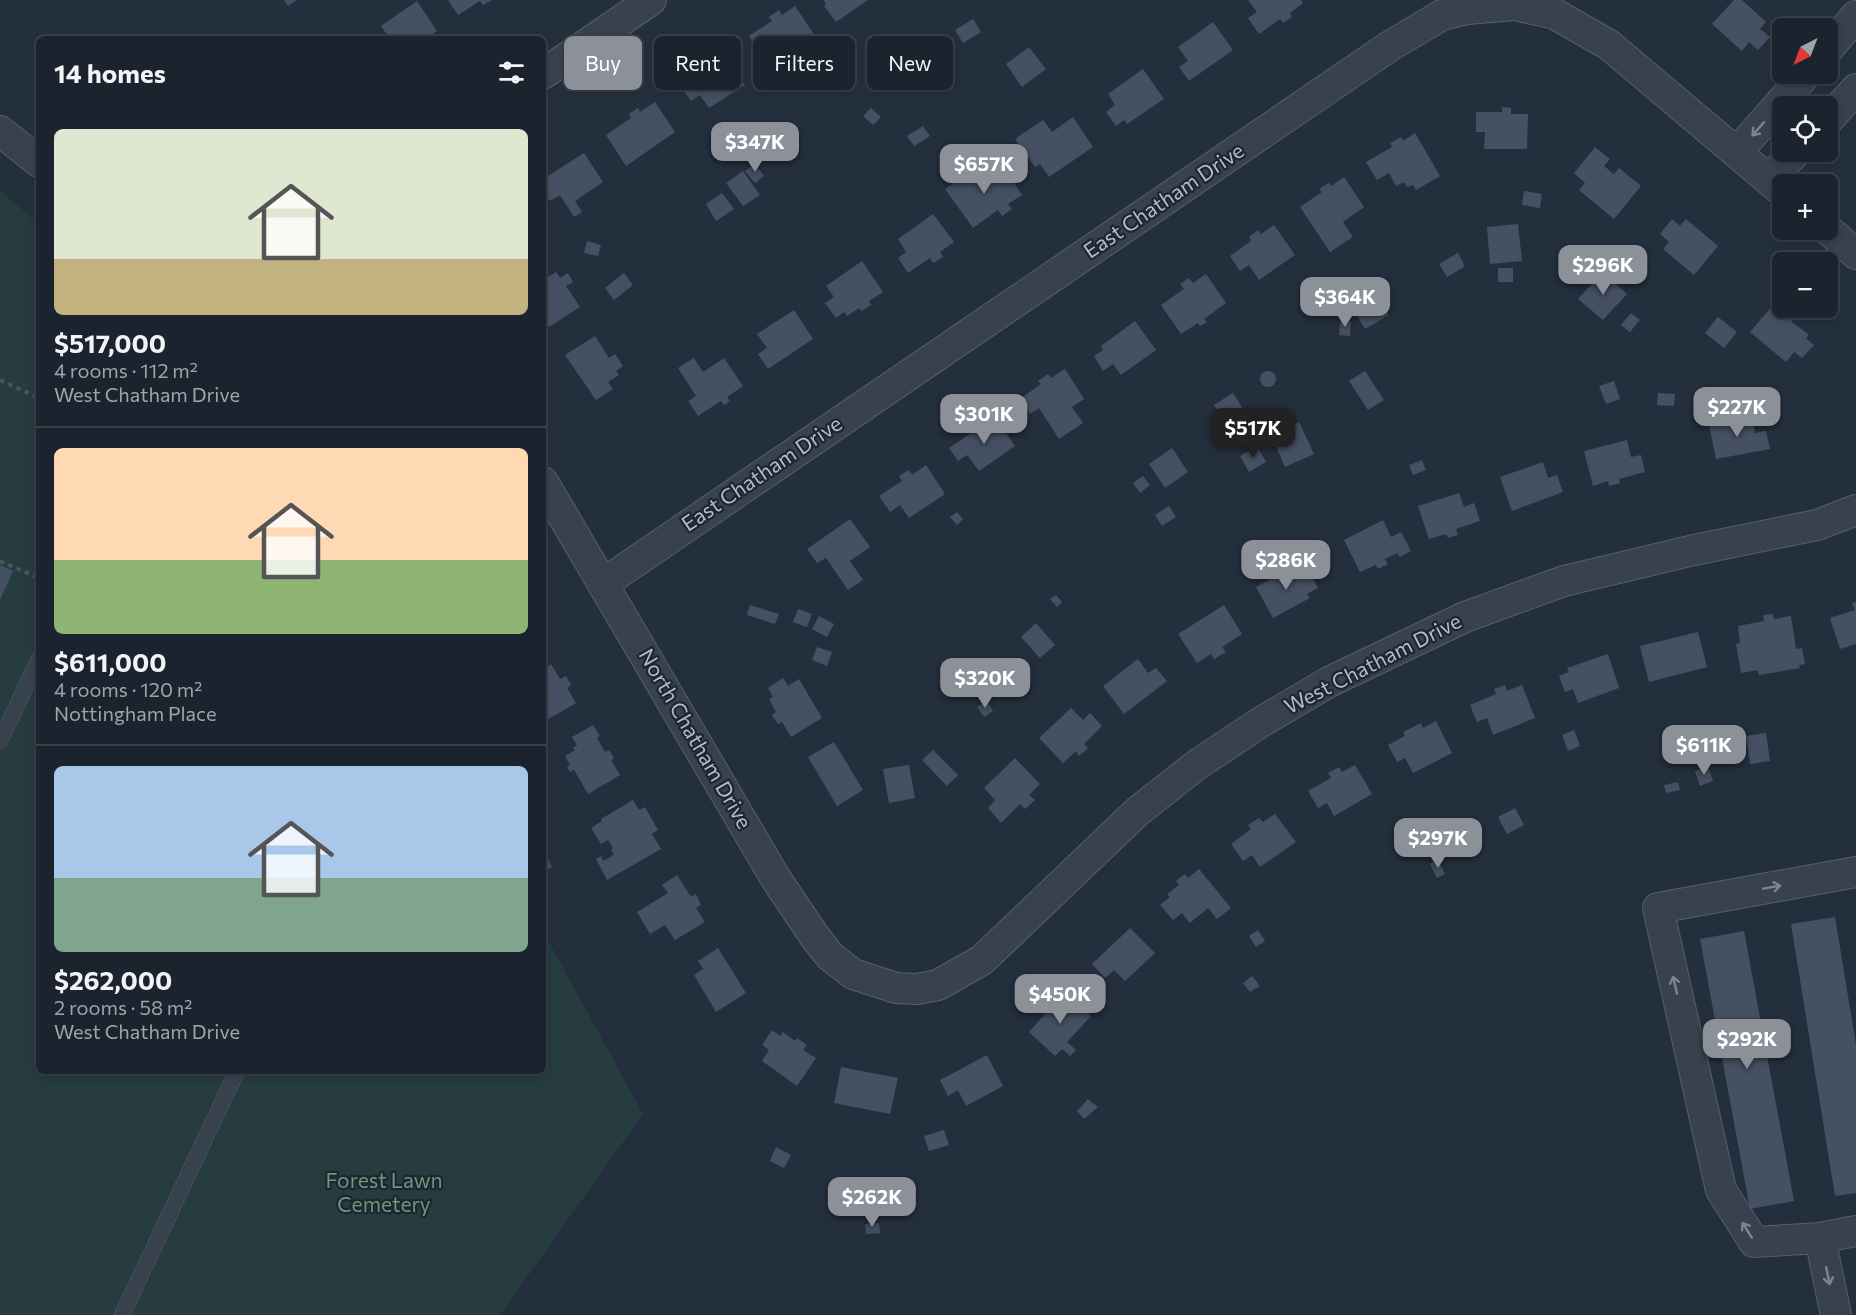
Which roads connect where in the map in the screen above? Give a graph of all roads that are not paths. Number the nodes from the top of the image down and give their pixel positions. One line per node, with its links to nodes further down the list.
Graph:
1 (651, 0): 4 (street)
2 (1856, 16): 3 (street)
3 (1838, 37)
4 (546, 72)
5 (1797, 84): 9 (street, one-way to 9)
6 (1856, 89): 7 (street)
7 (1838, 109)
8 (0, 132): 10 (street)
9 (1737, 153): 11 (street); 16 (street, East Chatham Drive)
10 (36, 160)
11 (1772, 182)
12 (1838, 239): 13 (street)
13 (1856, 254)
14 (546, 487): 16 (street, North Chatham Drive)
15 (1856, 510): 20 (street, West Chatham Drive)
16 (604, 583): 20 (street, North Chatham Drive)
17 (36, 664): 18 (lane)
18 (0, 741)
19 (1856, 872): 23 (street, one-way to 19)
20 (866, 980)
21 (236, 1074): 24 (lane)
22 (1856, 1231): 23 (street)
23 (1820, 1238): 25 (street, one-way to 25)
24 (122, 1315)
25 (1836, 1315)

